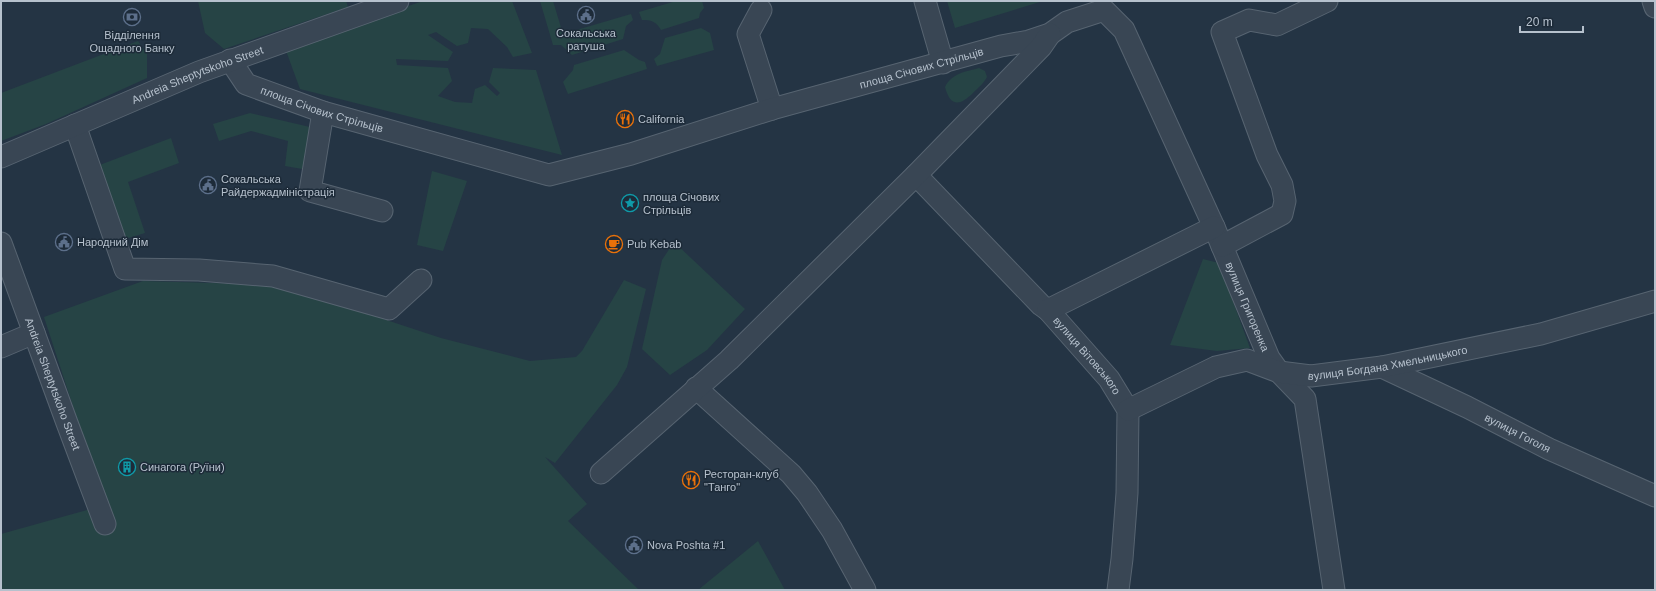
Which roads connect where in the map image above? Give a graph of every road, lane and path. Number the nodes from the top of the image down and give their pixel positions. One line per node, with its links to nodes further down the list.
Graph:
1 (398, 1): 5 (street, Andreia Sheptytskoho Street)
2 (925, 1): 11 (street)
3 (1327, 1): 20 (street)
4 (1654, 1): 6 (street)
5 (363, 7): 10 (street, Andreia Sheptytskoho Street)
6 (1655, 7)
7 (761, 10): 12 (street)
8 (1124, 30): 9 (street, площа Січових Стрільців); 18 (street, вулиця Григоренка)
9 (1050, 34): 11 (street, площа Січових Стрільців); 16 (street, площа Січових Стрільців)
10 (230, 60): 13 (street, площа Січових Стрільців); 14 (street, Andreia Sheptytskoho Street)
11 (943, 63): 12 (street, площа Січових Стрільців)
12 (772, 109): 13 (street, площа Січових Стрільців)
13 (323, 112): 17 (street)
14 (75, 125): 15 (street, Andreia Sheptytskoho Street); 21 (street)
15 (1, 156)
16 (916, 175): 23 (street, вулиця Вітовського); 28 (street, площа Січових Стрільців)
17 (382, 211)
18 (1214, 227): 20 (street, вулиця Григоренка); 23 (street)
19 (1, 243): 24 (street, Andreia Sheptytskoho Street)
20 (1222, 246): 27 (street, вулиця Григоренка)
21 (421, 280)
22 (1655, 301): 26 (street, вулиця Богдана Хмельницького)
23 (1048, 310): 29 (street, вулиця Вітовського)
24 (34, 333): 25 (street); 32 (street, Andreia Sheptytskoho Street)
25 (1, 347)
26 (1382, 367): 27 (street, вулиця Богдана Хмельницького); 31 (street, вулиця Гоголя)
27 (1279, 372): 29 (street, вулиця Богдана Хмельницького); 35 (street, вулиця Григоренка)
28 (696, 388): 30 (street, площа Січових Стрільців); 33 (street)
29 (1128, 410): 34 (street)
30 (601, 473)
31 (1655, 496)
32 (105, 524)
33 (865, 590)
34 (1118, 590)
35 (1334, 590)

